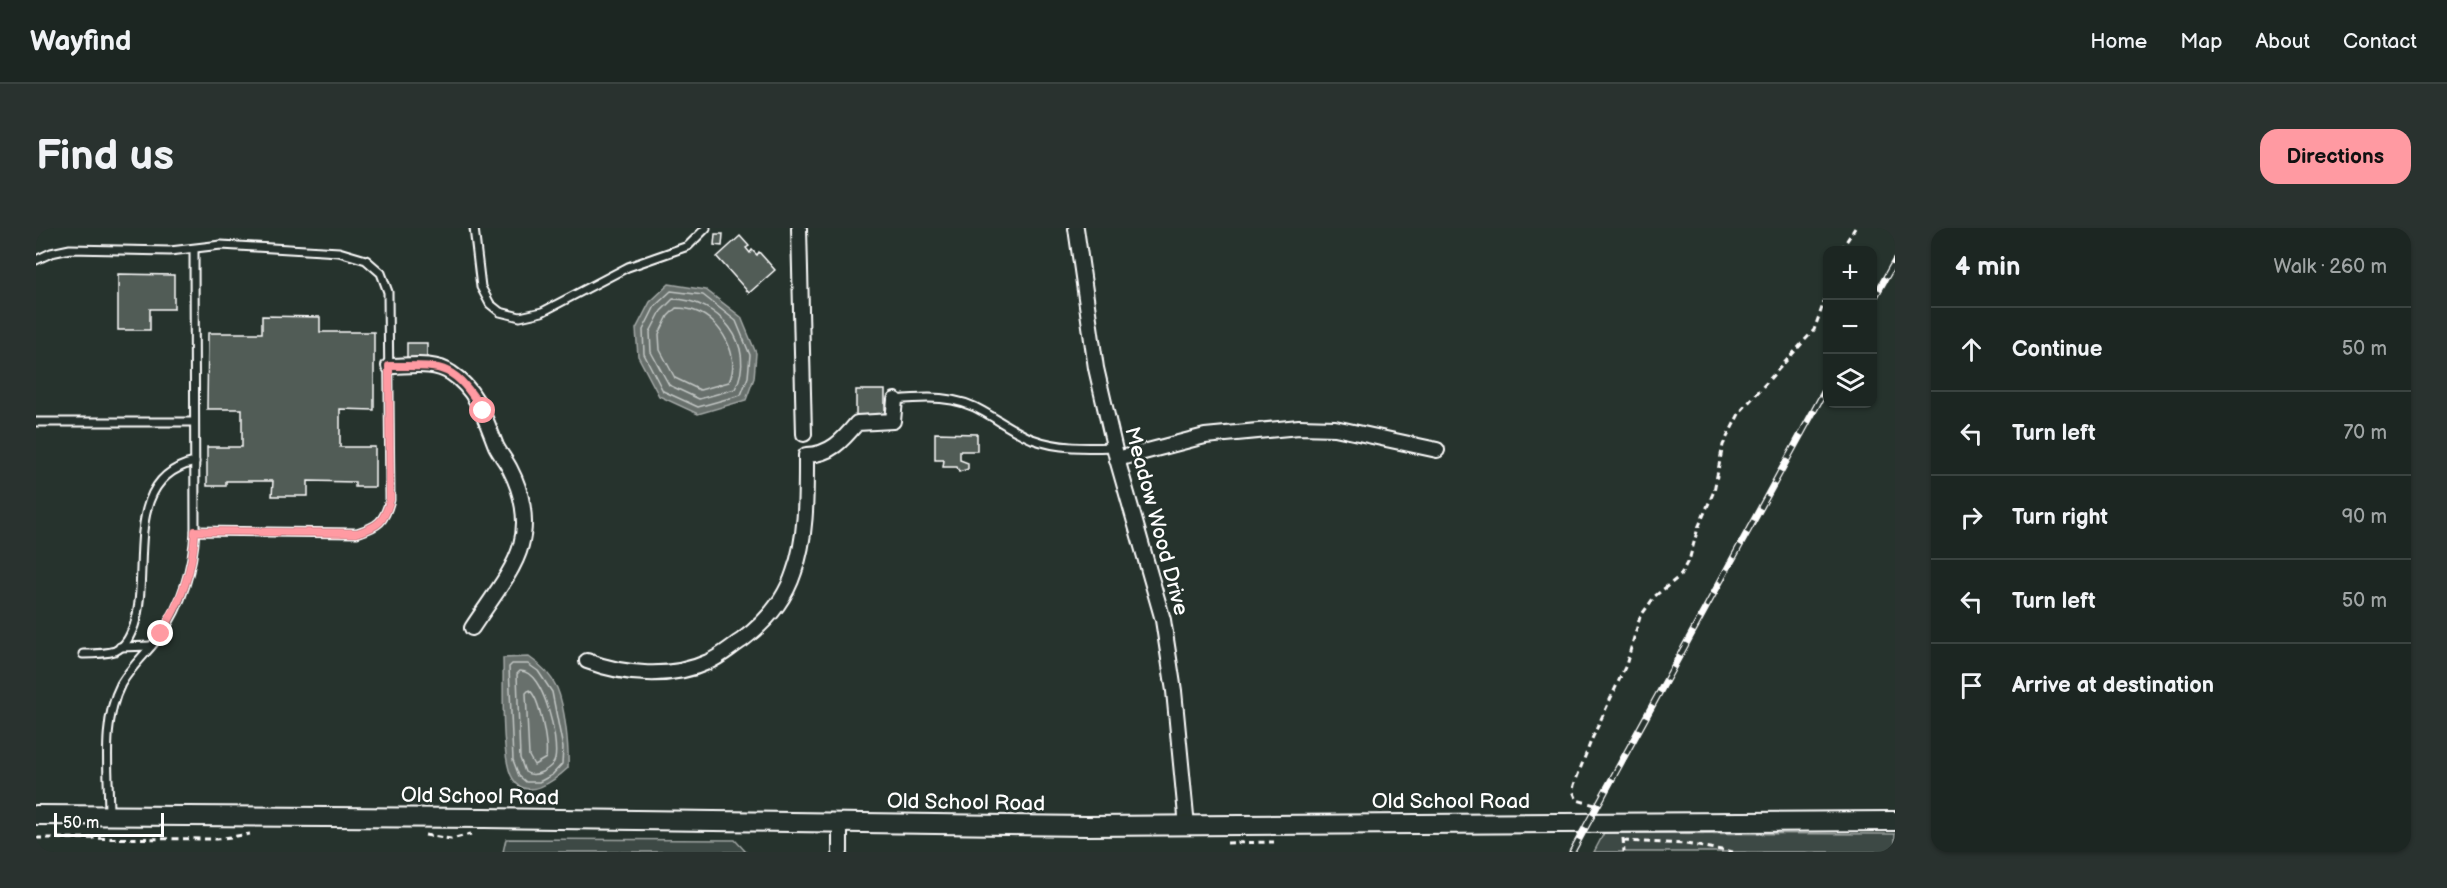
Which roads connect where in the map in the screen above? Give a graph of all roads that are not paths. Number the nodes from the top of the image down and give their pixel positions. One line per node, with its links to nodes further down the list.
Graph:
1 (474, 228): 2 (lane)
2 (706, 228)
3 (799, 228): 11 (street)
4 (1076, 228): 13 (street, Meadow Wood Drive)
5 (194, 249): 6 (lane); 7 (lane); 10 (lane)
6 (36, 260)
7 (389, 366): 15 (lane); 16 (street)
8 (895, 400): 13 (lane); 20 (street)
9 (36, 422): 10 (lane)
10 (194, 422): 14 (lane)
11 (804, 434)
12 (1437, 450): 13 (street)
13 (1115, 453): 25 (street, Meadow Wood Drive)
14 (195, 462): 15 (lane); 18 (lane)
15 (195, 531): 17 (lane)
16 (472, 628)
17 (151, 646): 18 (lane); 22 (lane)
18 (120, 647): 19 (lane)
19 (83, 654)
20 (587, 661)
21 (36, 816): 22 (street, Old School Road)
22 (109, 816): 24 (street, Old School Road)
23 (1895, 821): 25 (street, Old School Road)
24 (840, 823): 25 (street, Old School Road); 26 (street)
25 (1187, 826)
26 (840, 852)

